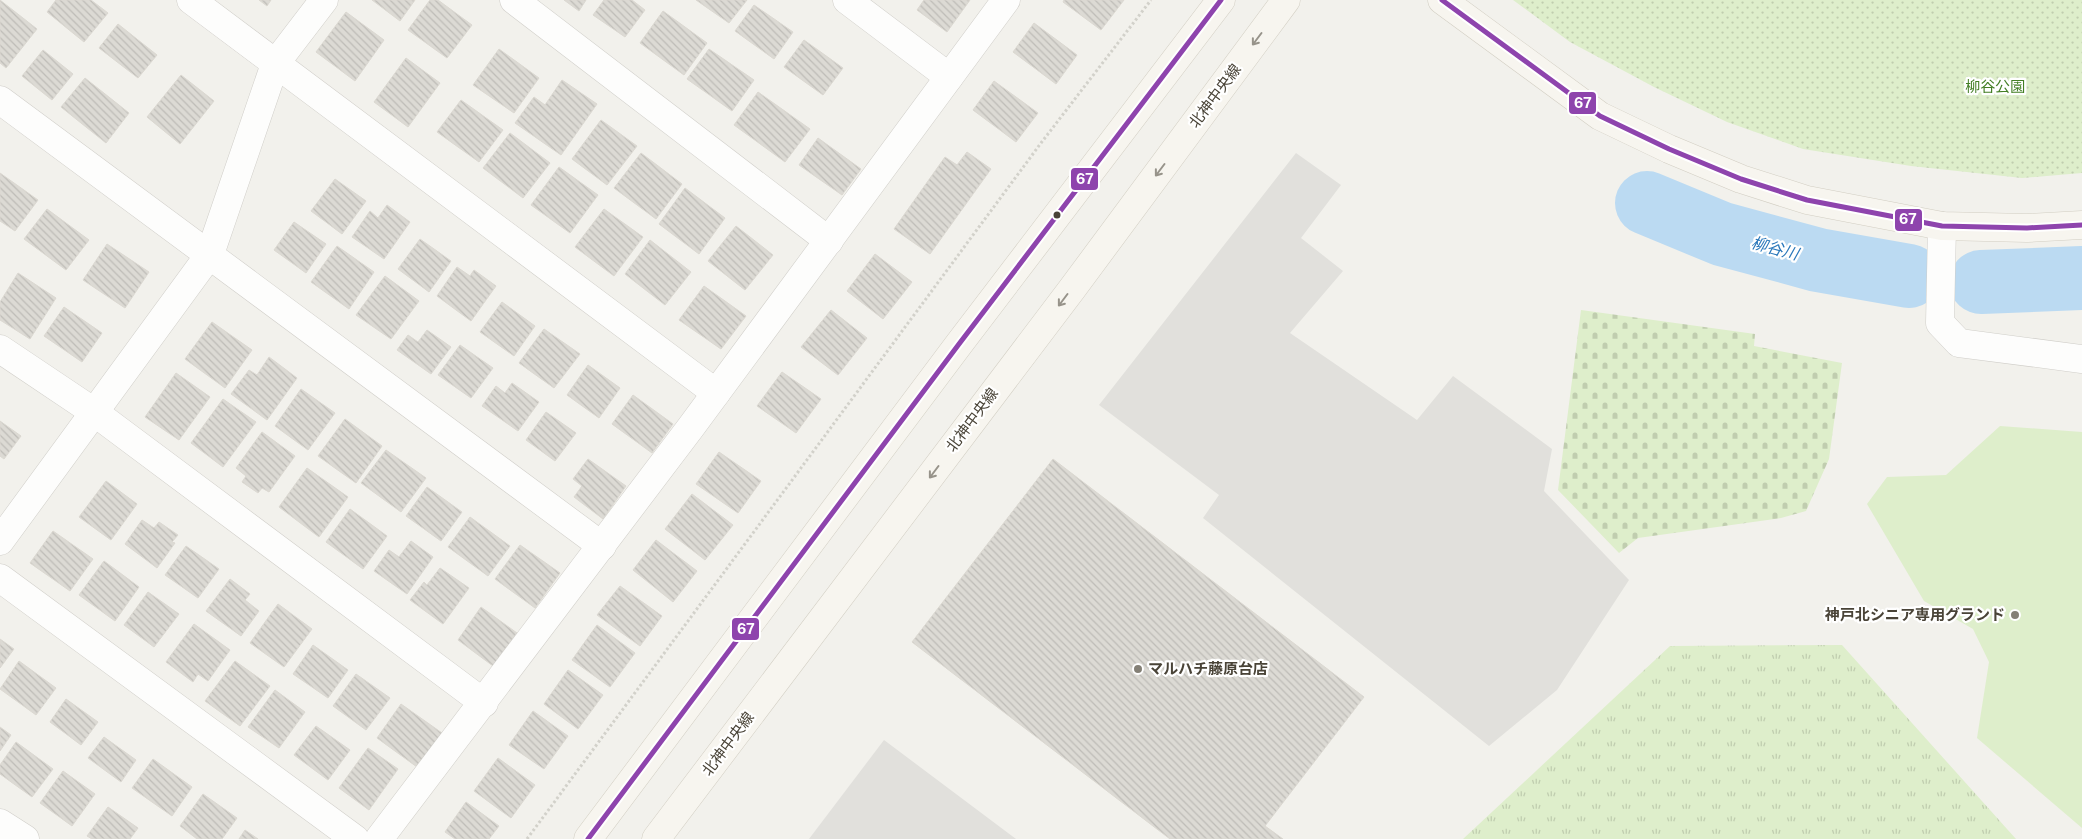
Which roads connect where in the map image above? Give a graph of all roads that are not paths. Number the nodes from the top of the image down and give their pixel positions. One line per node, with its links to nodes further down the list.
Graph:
1 (190, 0): 9 (street)
2 (324, 0): 9 (street)
3 (514, 0): 14 (street)
4 (847, 0): 10 (street)
5 (1006, 0): 10 (street)
6 (1221, 0): 28 (street)
7 (1286, 0): 29 (street, 北神中央線, one-way to 29)
8 (1442, 0): 13 (street)
9 (275, 64): 15 (street); 18 (street)
10 (949, 77): 14 (street)
11 (0, 100): 15 (street)
12 (2082, 225): 13 (street)
13 (1942, 226): 17 (street)
14 (829, 241): 18 (street)
15 (210, 254): 19 (street); 21 (street)
16 (0, 349): 19 (street)
17 (2082, 359)
18 (716, 393): 21 (street)
19 (94, 412): 20 (street); 23 (street)
20 (0, 541)
21 (602, 546): 23 (street)
22 (0, 578): 26 (street)
23 (484, 703): 27 (street)
24 (0, 823): 25 (street)
25 (24, 839)
26 (355, 839)
27 (379, 839)
28 (588, 839)
29 (656, 839)

